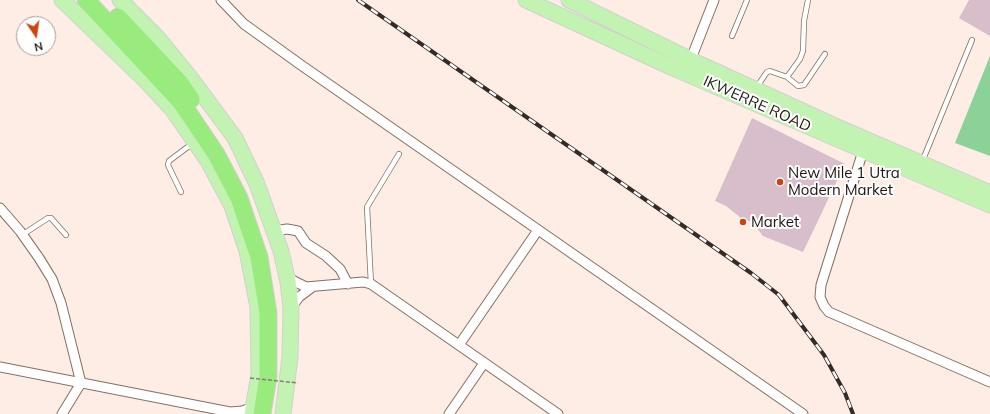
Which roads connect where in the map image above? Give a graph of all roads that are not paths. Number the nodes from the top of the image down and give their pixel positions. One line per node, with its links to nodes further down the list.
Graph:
1 (62, 0): 18 (main road)
2 (86, 0): 12 (highway)
3 (102, 0): 12 (highway)
4 (120, 0): 27 (main road)
5 (221, 0): 26 (street)
6 (526, 0): 15 (main road, IKWERRE ROAD)
7 (569, 0): 15 (main road, IKWERRE ROAD)
8 (714, 0): 15 (street)
9 (747, 0): 11 (lane)
10 (808, 0): 16 (lane)
11 (732, 36)
12 (131, 38): 40 (highway); 43 (highway)
13 (972, 40): 21 (lane)
14 (825, 54): 16 (lane)
15 (688, 66): 17 (main road, IKWERRE ROAD); 19 (main road, IKWERRE ROAD)
16 (787, 77): 17 (lane)
17 (755, 89): 21 (main road, IKWERRE ROAD)
18 (196, 141): 22 (lane); 40 (main road)
19 (863, 151): 24 (main road, IKWERRE ROAD); 38 (street)
20 (399, 154): 32 (lane)
21 (921, 163): 23 (main road, IKWERRE ROAD)
22 (180, 192)
23 (990, 193)
24 (990, 205)
25 (0, 208): 28 (street)
26 (538, 230): 35 (street); 47 (street)
27 (275, 231): 30 (main road); 31 (street)
28 (22, 235): 29 (lane); 39 (street)
29 (66, 235)
30 (286, 272): 33 (street); 34 (main road)
31 (348, 284): 32 (street); 33 (street)
32 (371, 284): 35 (street)
33 (312, 288): 34 (street)
34 (291, 308): 44 (main road)
35 (460, 345): 36 (street)
36 (484, 363): 45 (street); 46 (street)
37 (0, 367): 39 (street)
38 (990, 382)
39 (80, 383): 41 (street); 42 (street)
40 (256, 412): 41 (street)
41 (232, 413)
42 (62, 414)
43 (273, 414)
44 (283, 414)
45 (449, 414)
46 (558, 414)
47 (803, 414)

